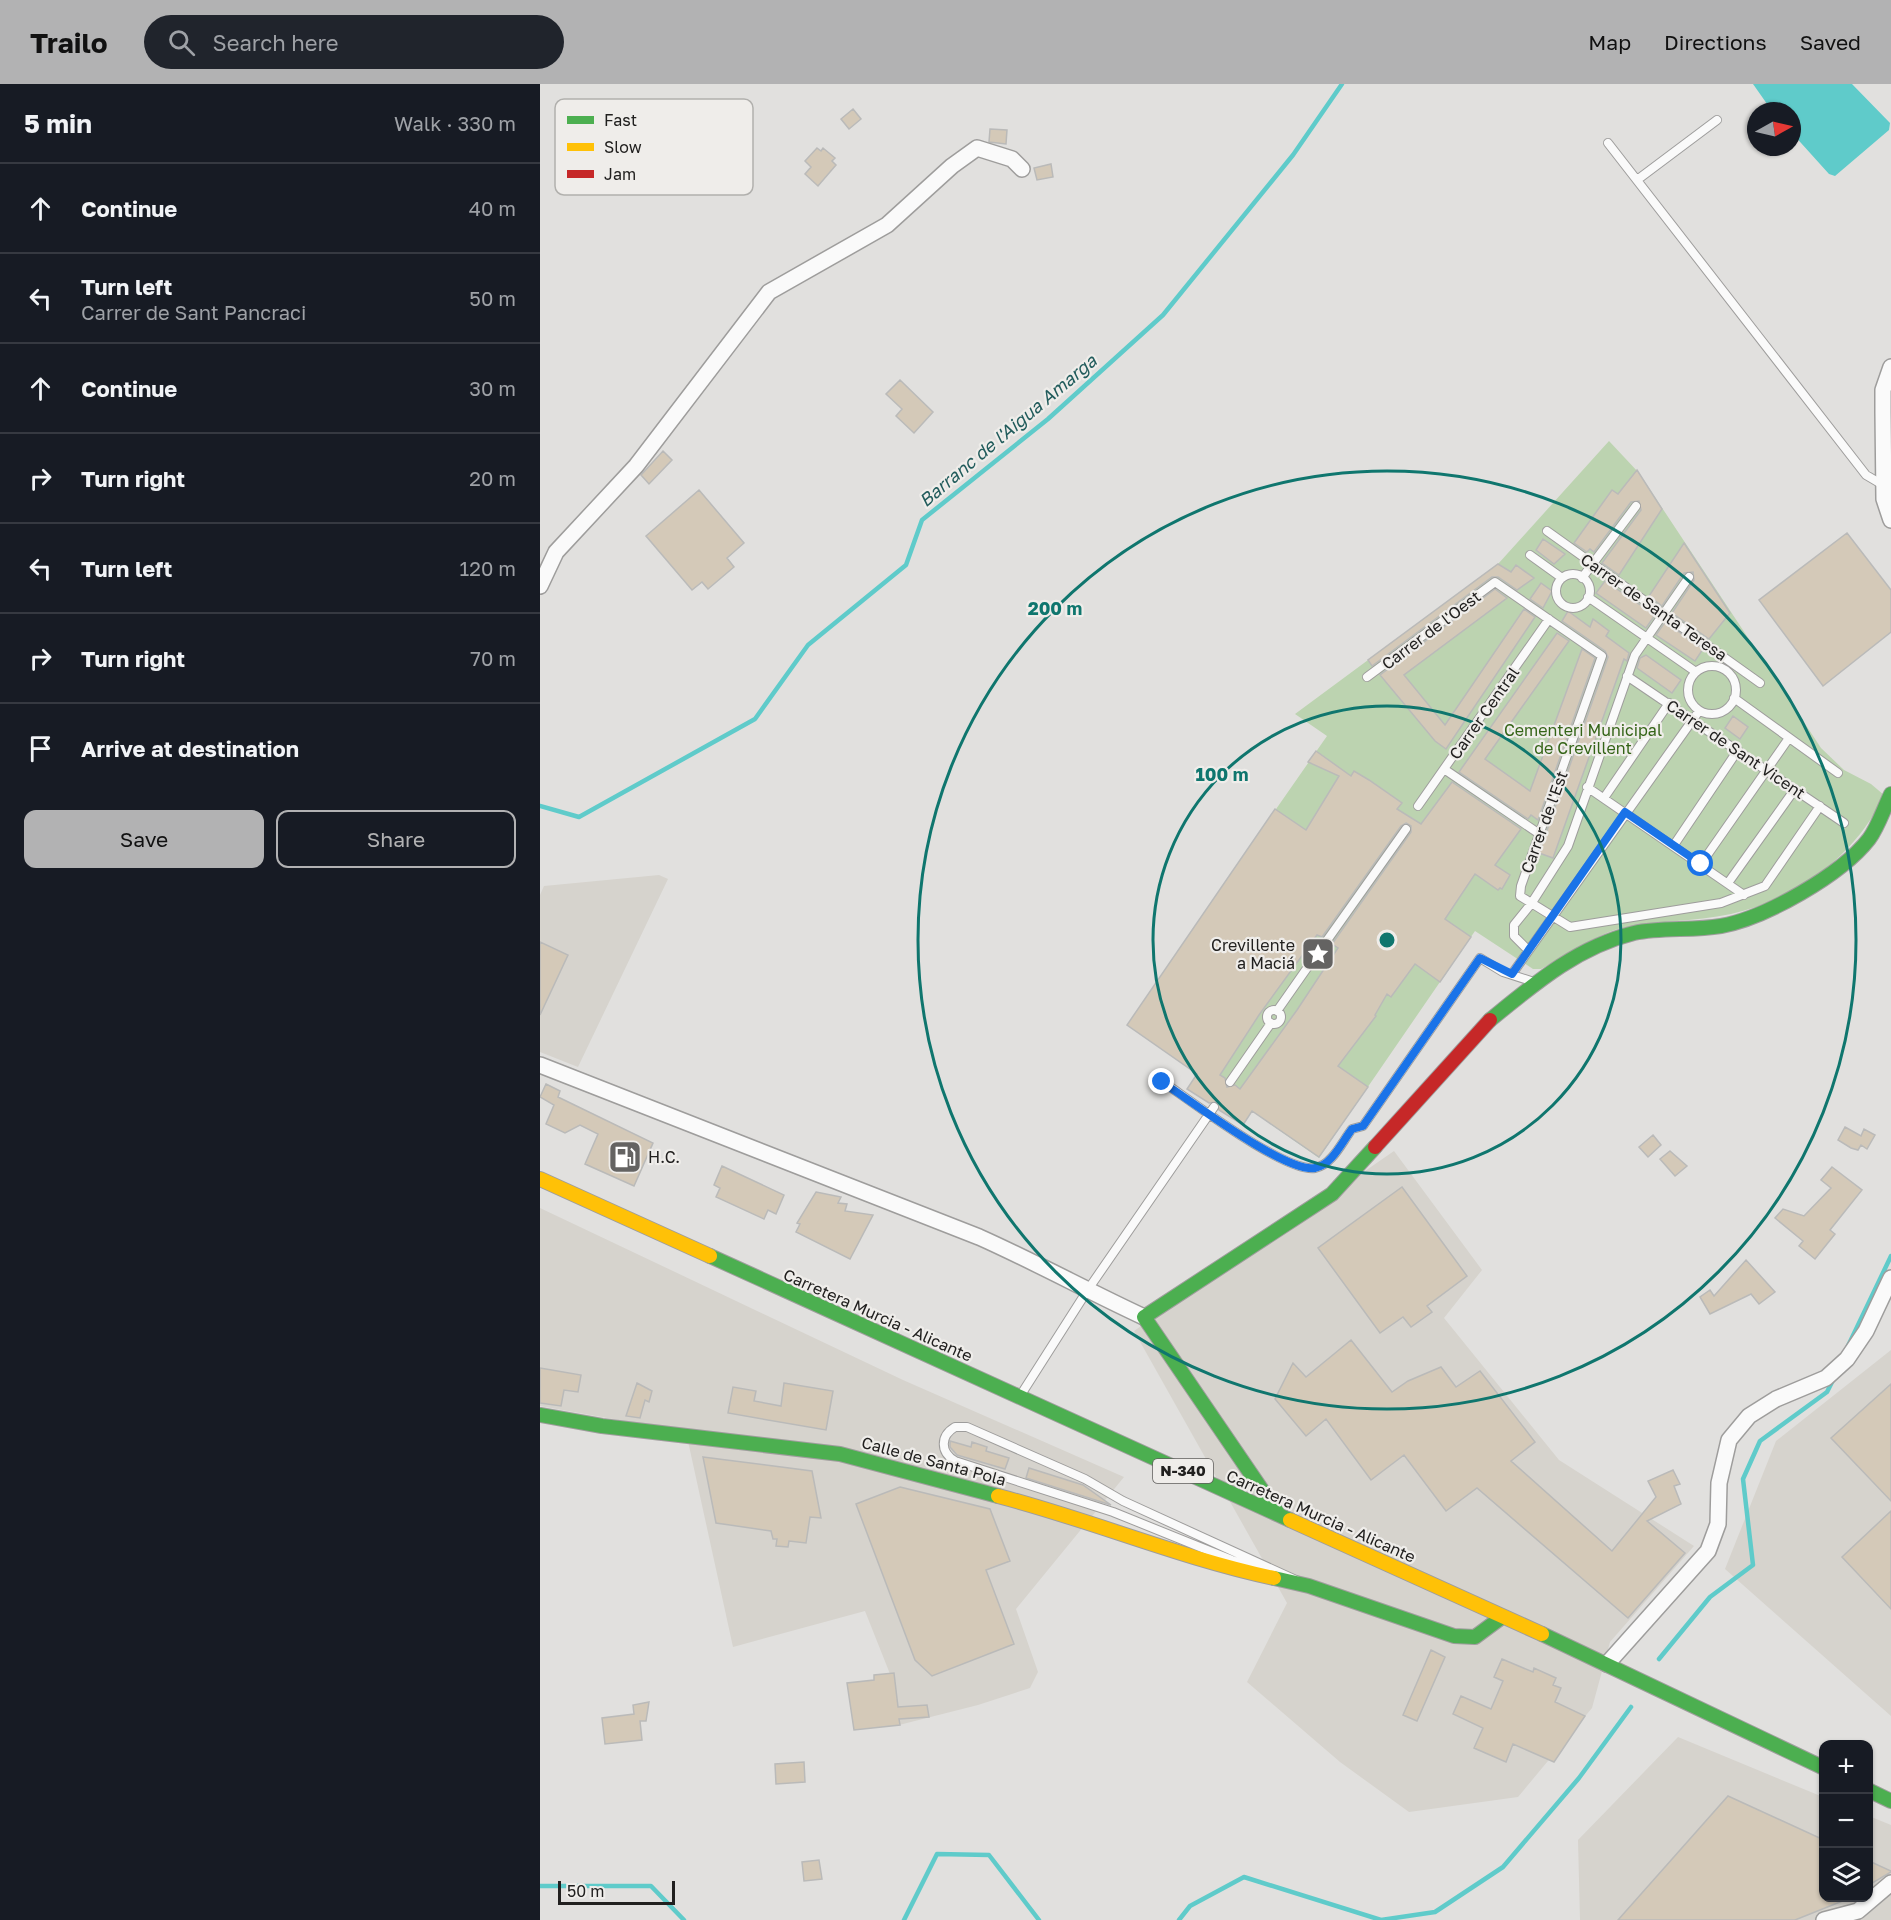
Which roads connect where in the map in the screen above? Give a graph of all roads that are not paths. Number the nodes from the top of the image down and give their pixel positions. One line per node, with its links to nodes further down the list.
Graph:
1 (1717, 120): 4 (lane)
2 (1608, 143): 4 (lane)
3 (1022, 169): 15 (street)
4 (1637, 180): 6 (lane)
5 (1891, 367): 6 (street)
6 (1883, 485): 8 (street)
7 (1636, 506): 11 (lane)
8 (1891, 520)
9 (1547, 531): 11 (lane, Carrer de Santa Teresa)
10 (1530, 555): 12 (lane)
11 (1593, 563): 13 (lane); 17 (lane, Carrer de Santa Teresa)
12 (1562, 578): 13 (lane); 16 (lane)
13 (1582, 578): 16 (lane)
14 (1689, 578): 17 (lane)
15 (540, 586)
16 (1588, 597): 19 (lane)
17 (1664, 614): 19 (lane); 20 (lane, Carrer de Santa Teresa)
18 (1549, 620): 24 (lane, Carrer de l'Oest); 33 (lane, Carrer Central); 44 (lane, Carrer de l'Est)
19 (1648, 639): 22 (lane); 23 (lane)
20 (1726, 659): 21 (lane); 25 (lane, Carrer de Santa Teresa)
21 (1721, 668): 22 (lane); 26 (lane)
22 (1696, 672): 28 (lane)
23 (1627, 676): 27 (lane, Carrer de Sant Vicent); 35 (lane)
24 (1367, 677)
25 (1760, 683)
26 (1734, 698): 28 (lane); 30 (lane)
27 (1669, 703): 29 (lane, Carrer de Sant Vicent); 38 (lane)
28 (1699, 711): 29 (lane)
29 (1693, 718): 31 (lane, Carrer de Sant Vicent); 41 (lane)
30 (1789, 738): 32 (lane); 34 (lane)
31 (1738, 750): 32 (lane, Carrer de Sant Vicent); 45 (lane)
32 (1767, 769): 36 (lane, Carrer de Sant Vicent); 46 (lane)
33 (1444, 770): 39 (lane, Carrer Central); 44 (lane)
34 (1838, 773)
35 (1587, 787): 38 (lane); 49 (lane)
36 (1795, 789): 40 (lane, Carrer de Sant Vicent); 47 (lane)
37 (1891, 794): 55 (main road)
38 (1604, 798): 41 (lane)
39 (1418, 806)
40 (1820, 806): 42 (lane, Carrer de Sant Vicent); 48 (lane)
41 (1625, 812): 45 (lane); 50 (lane)
42 (1844, 823)
43 (1406, 829): 51 (lane)
44 (1541, 835): 49 (lane, Carrer de l'Est)
45 (1674, 845): 46 (lane)
46 (1701, 864): 47 (lane)
47 (1728, 883): 48 (lane)
48 (1744, 895): 50 (lane)
49 (1531, 904): 50 (lane); 52 (lane)
50 (1552, 918): 52 (lane)
51 (1323, 946): 53 (lane); 53 (lane)
52 (1527, 949): 54 (lane)
53 (1312, 961): 58 (lane)
54 (1512, 974): 55 (lane); 59 (lane)
55 (1535, 983): 63 (main road)
56 (540, 1065): 62 (street)
57 (1162, 1082): 59 (lane)
58 (1230, 1082)
59 (1212, 1110): 62 (lane)
60 (540, 1179): 64 (main road, Carretera Murcia - Alicante / N-340)
61 (1891, 1278): 69 (street)
62 (1087, 1291): 63 (street); 64 (lane)
63 (1144, 1317): 66 (main road)
64 (1019, 1397): 66 (main road, Carretera Murcia - Alicante / N-340)
65 (540, 1415): 67 (main road, Calle de Santa Pola)
66 (1279, 1515): 68 (main road, Carretera Murcia - Alicante / N-340)
67 (1309, 1586): 67 (lane); 68 (main road, Calle de Santa Pola)
68 (1502, 1617): 69 (main road, Carretera Murcia - Alicante / N-340)
69 (1607, 1664): 70 (main road, Carretera Murcia - Alicante / N-340)
70 (1819, 1766)
71 (1873, 1792): 72 (main road)
72 (1891, 1801)
73 (1891, 1883): 74 (street)
74 (1824, 1920)

